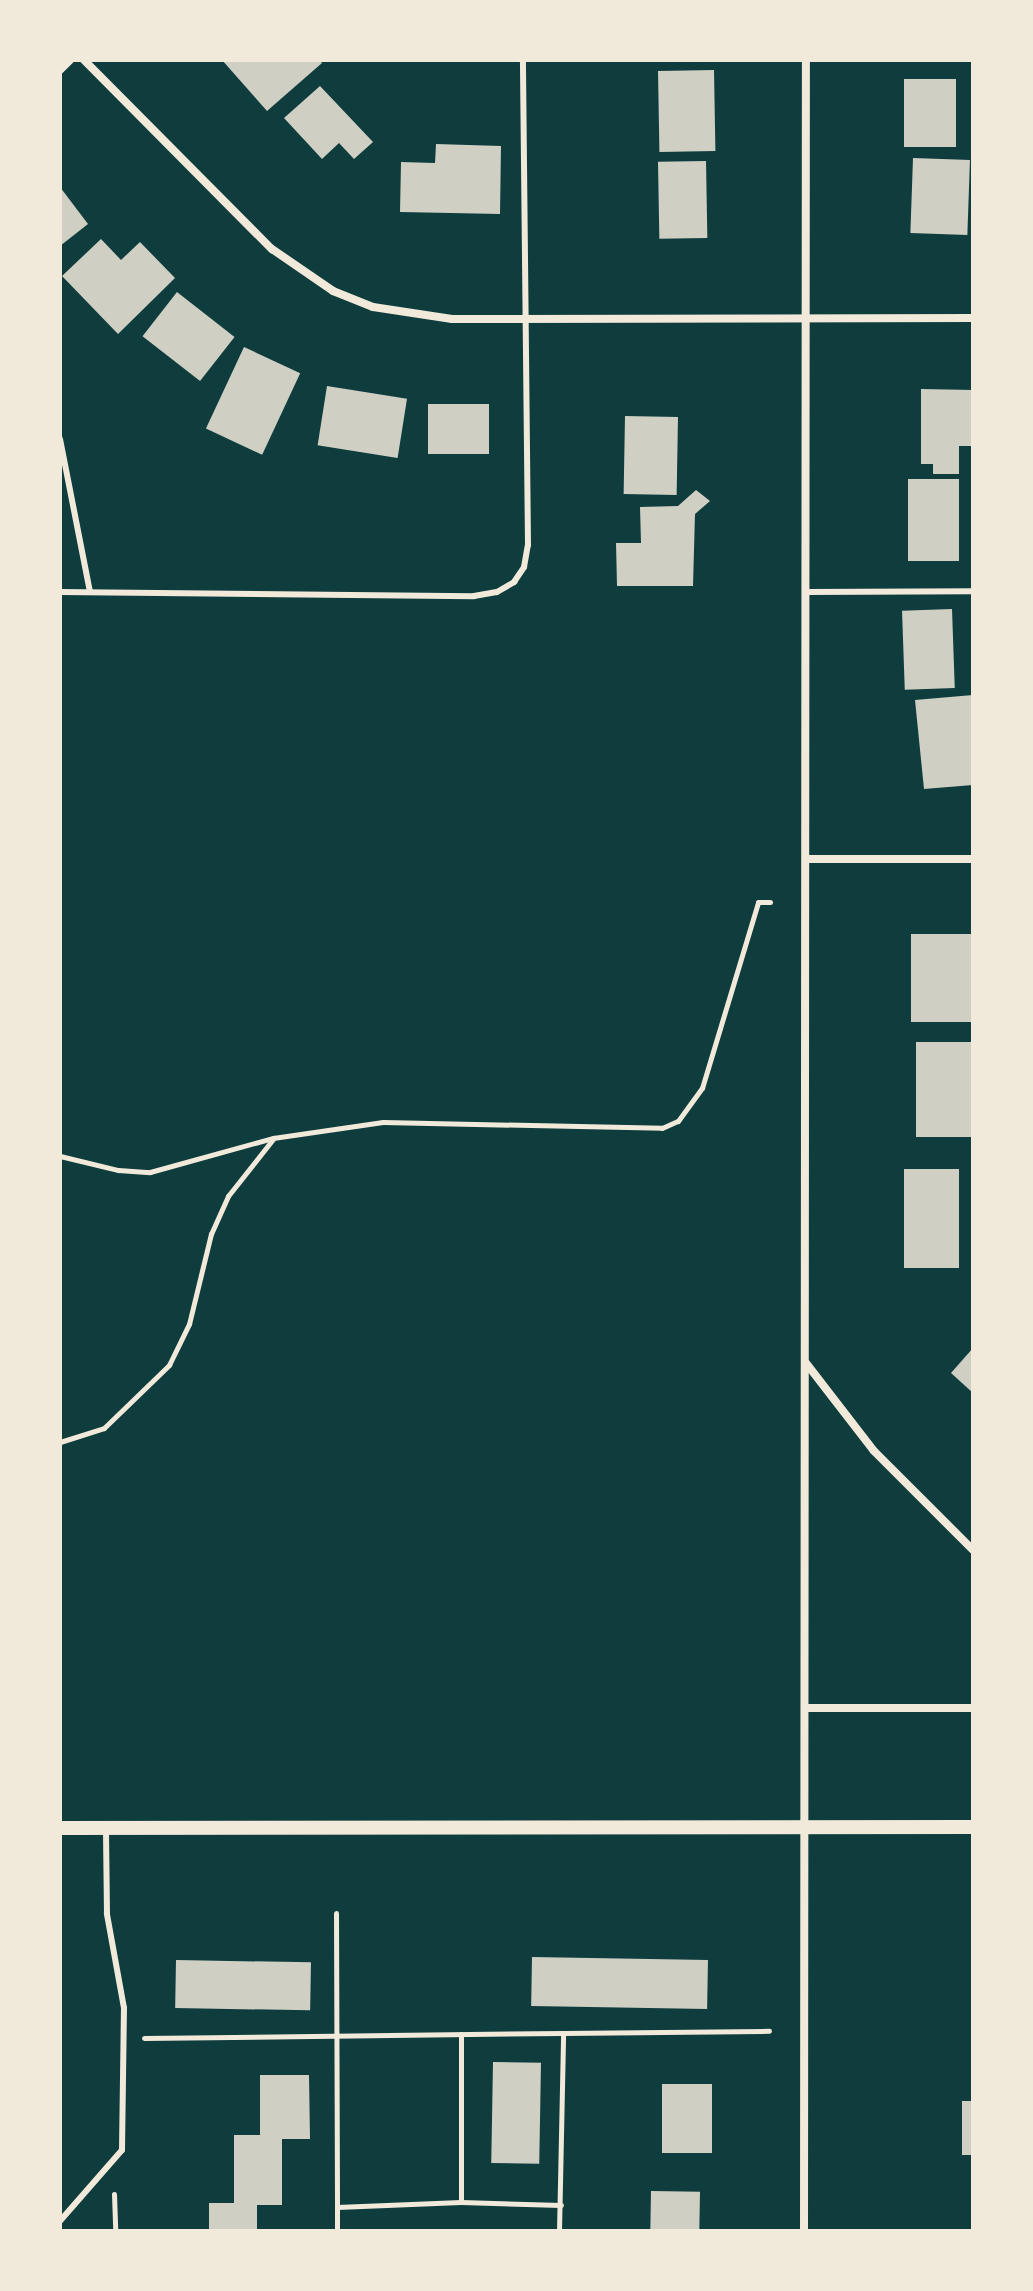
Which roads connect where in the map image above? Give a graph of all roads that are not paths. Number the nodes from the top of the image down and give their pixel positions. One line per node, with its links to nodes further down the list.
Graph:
1 (70, 60): 5 (street)
2 (84, 60): 6 (street)
3 (523, 60): 6 (lane)
4 (806, 60): 7 (street)
5 (60, 70)
6 (527, 318): 7 (street); 12 (lane)
7 (805, 318): 8 (street); 13 (street)
8 (973, 318)
9 (60, 439): 12 (lane)
10 (973, 591): 13 (lane)
11 (60, 592): 12 (lane)
12 (90, 592)
13 (806, 592): 14 (street)
14 (806, 859): 15 (street); 16 (street)
15 (973, 859)
16 (805, 1361): 17 (street); 18 (street)
17 (973, 1550)
18 (805, 1708): 19 (street); 21 (street)
19 (973, 1708)
20 (106, 1827): 21 (street); 23 (street); 24 (lane)
21 (804, 1827): 22 (street); 25 (street)
22 (973, 1827)
23 (60, 1828)
24 (60, 2221)
25 (804, 2231)

